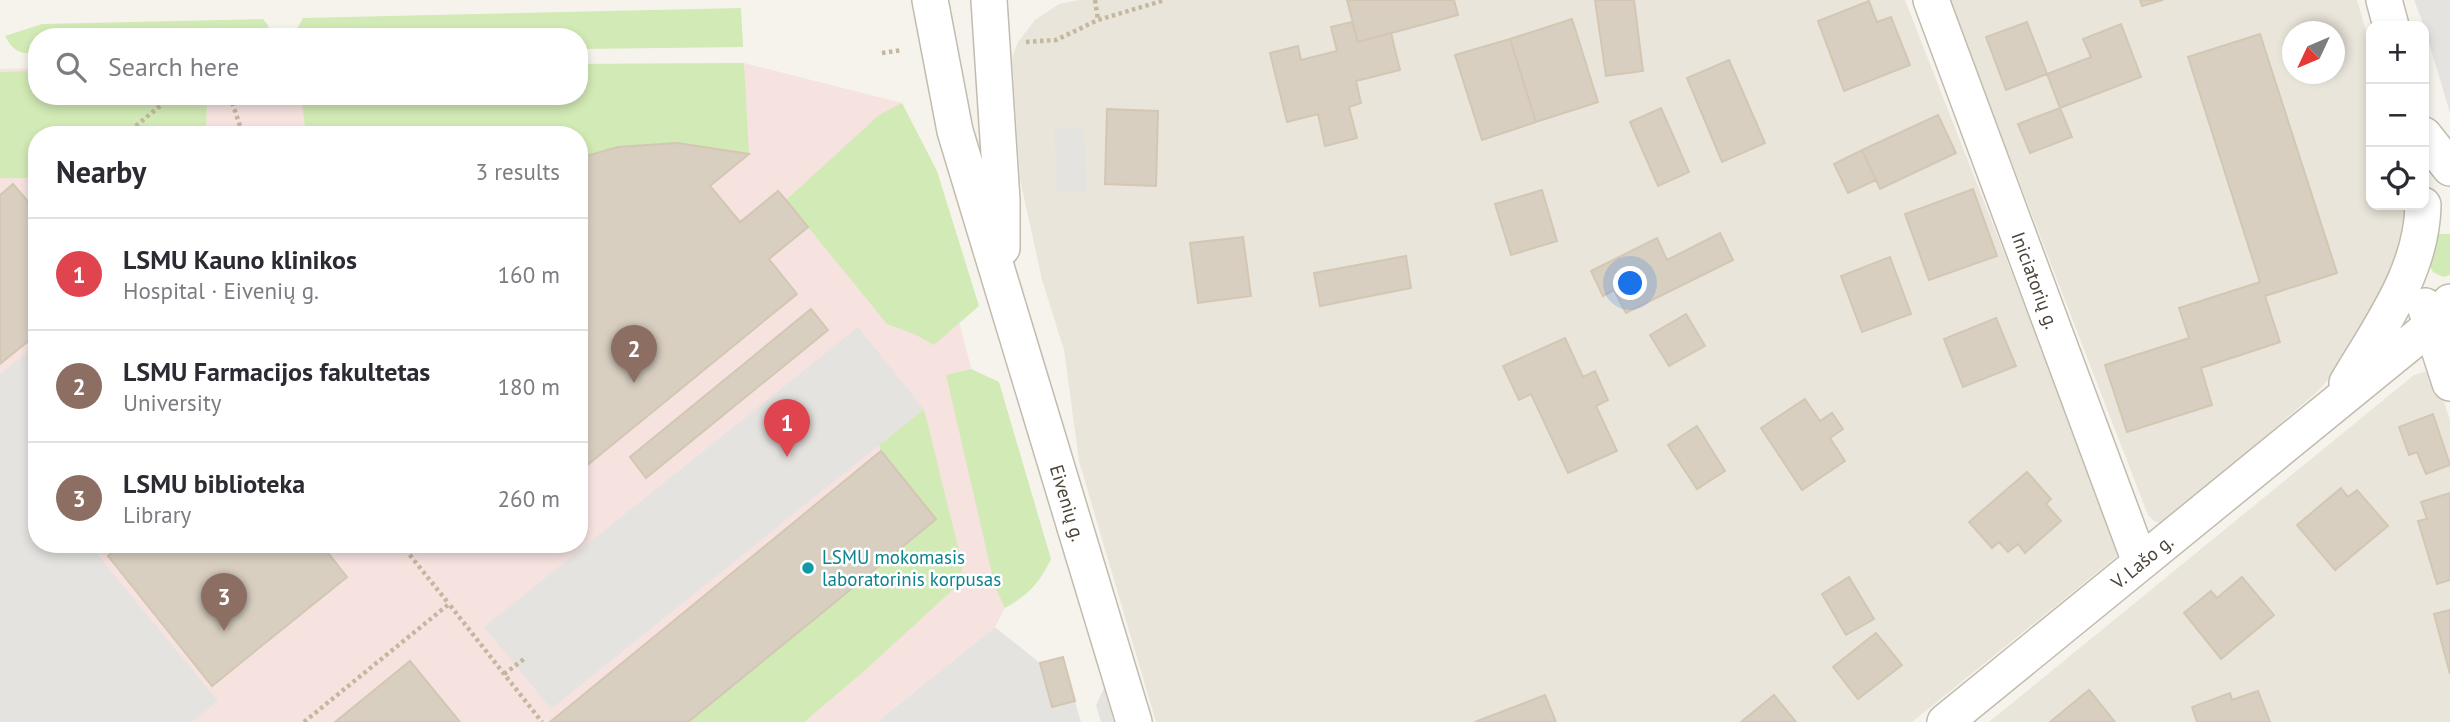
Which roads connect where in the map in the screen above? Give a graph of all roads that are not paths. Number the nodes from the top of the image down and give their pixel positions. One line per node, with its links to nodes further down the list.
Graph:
1 (930, 0): 9 (street, Eivenių g.)
2 (989, 0): 9 (street, Eivenių g.)
3 (1931, 0): 14 (street, Iniciatorių g.)
4 (2384, 0): 5 (street)
5 (2390, 21)
6 (2429, 141): 7 (street)
7 (2450, 168)
8 (2422, 210): 10 (street, V. Lašo g.)
9 (1002, 283): 15 (street, Eivenių g.)
10 (2402, 289): 11 (street); 13 (street, V. Lašo g.)
11 (2441, 313): 12 (street); 13 (street, V. Lašo g.)
12 (2450, 383)
13 (2337, 401): 14 (street, V. Lašo g.)
14 (2140, 562): 16 (street, V. Lašo g.)
15 (1134, 722)
16 (1945, 722)

